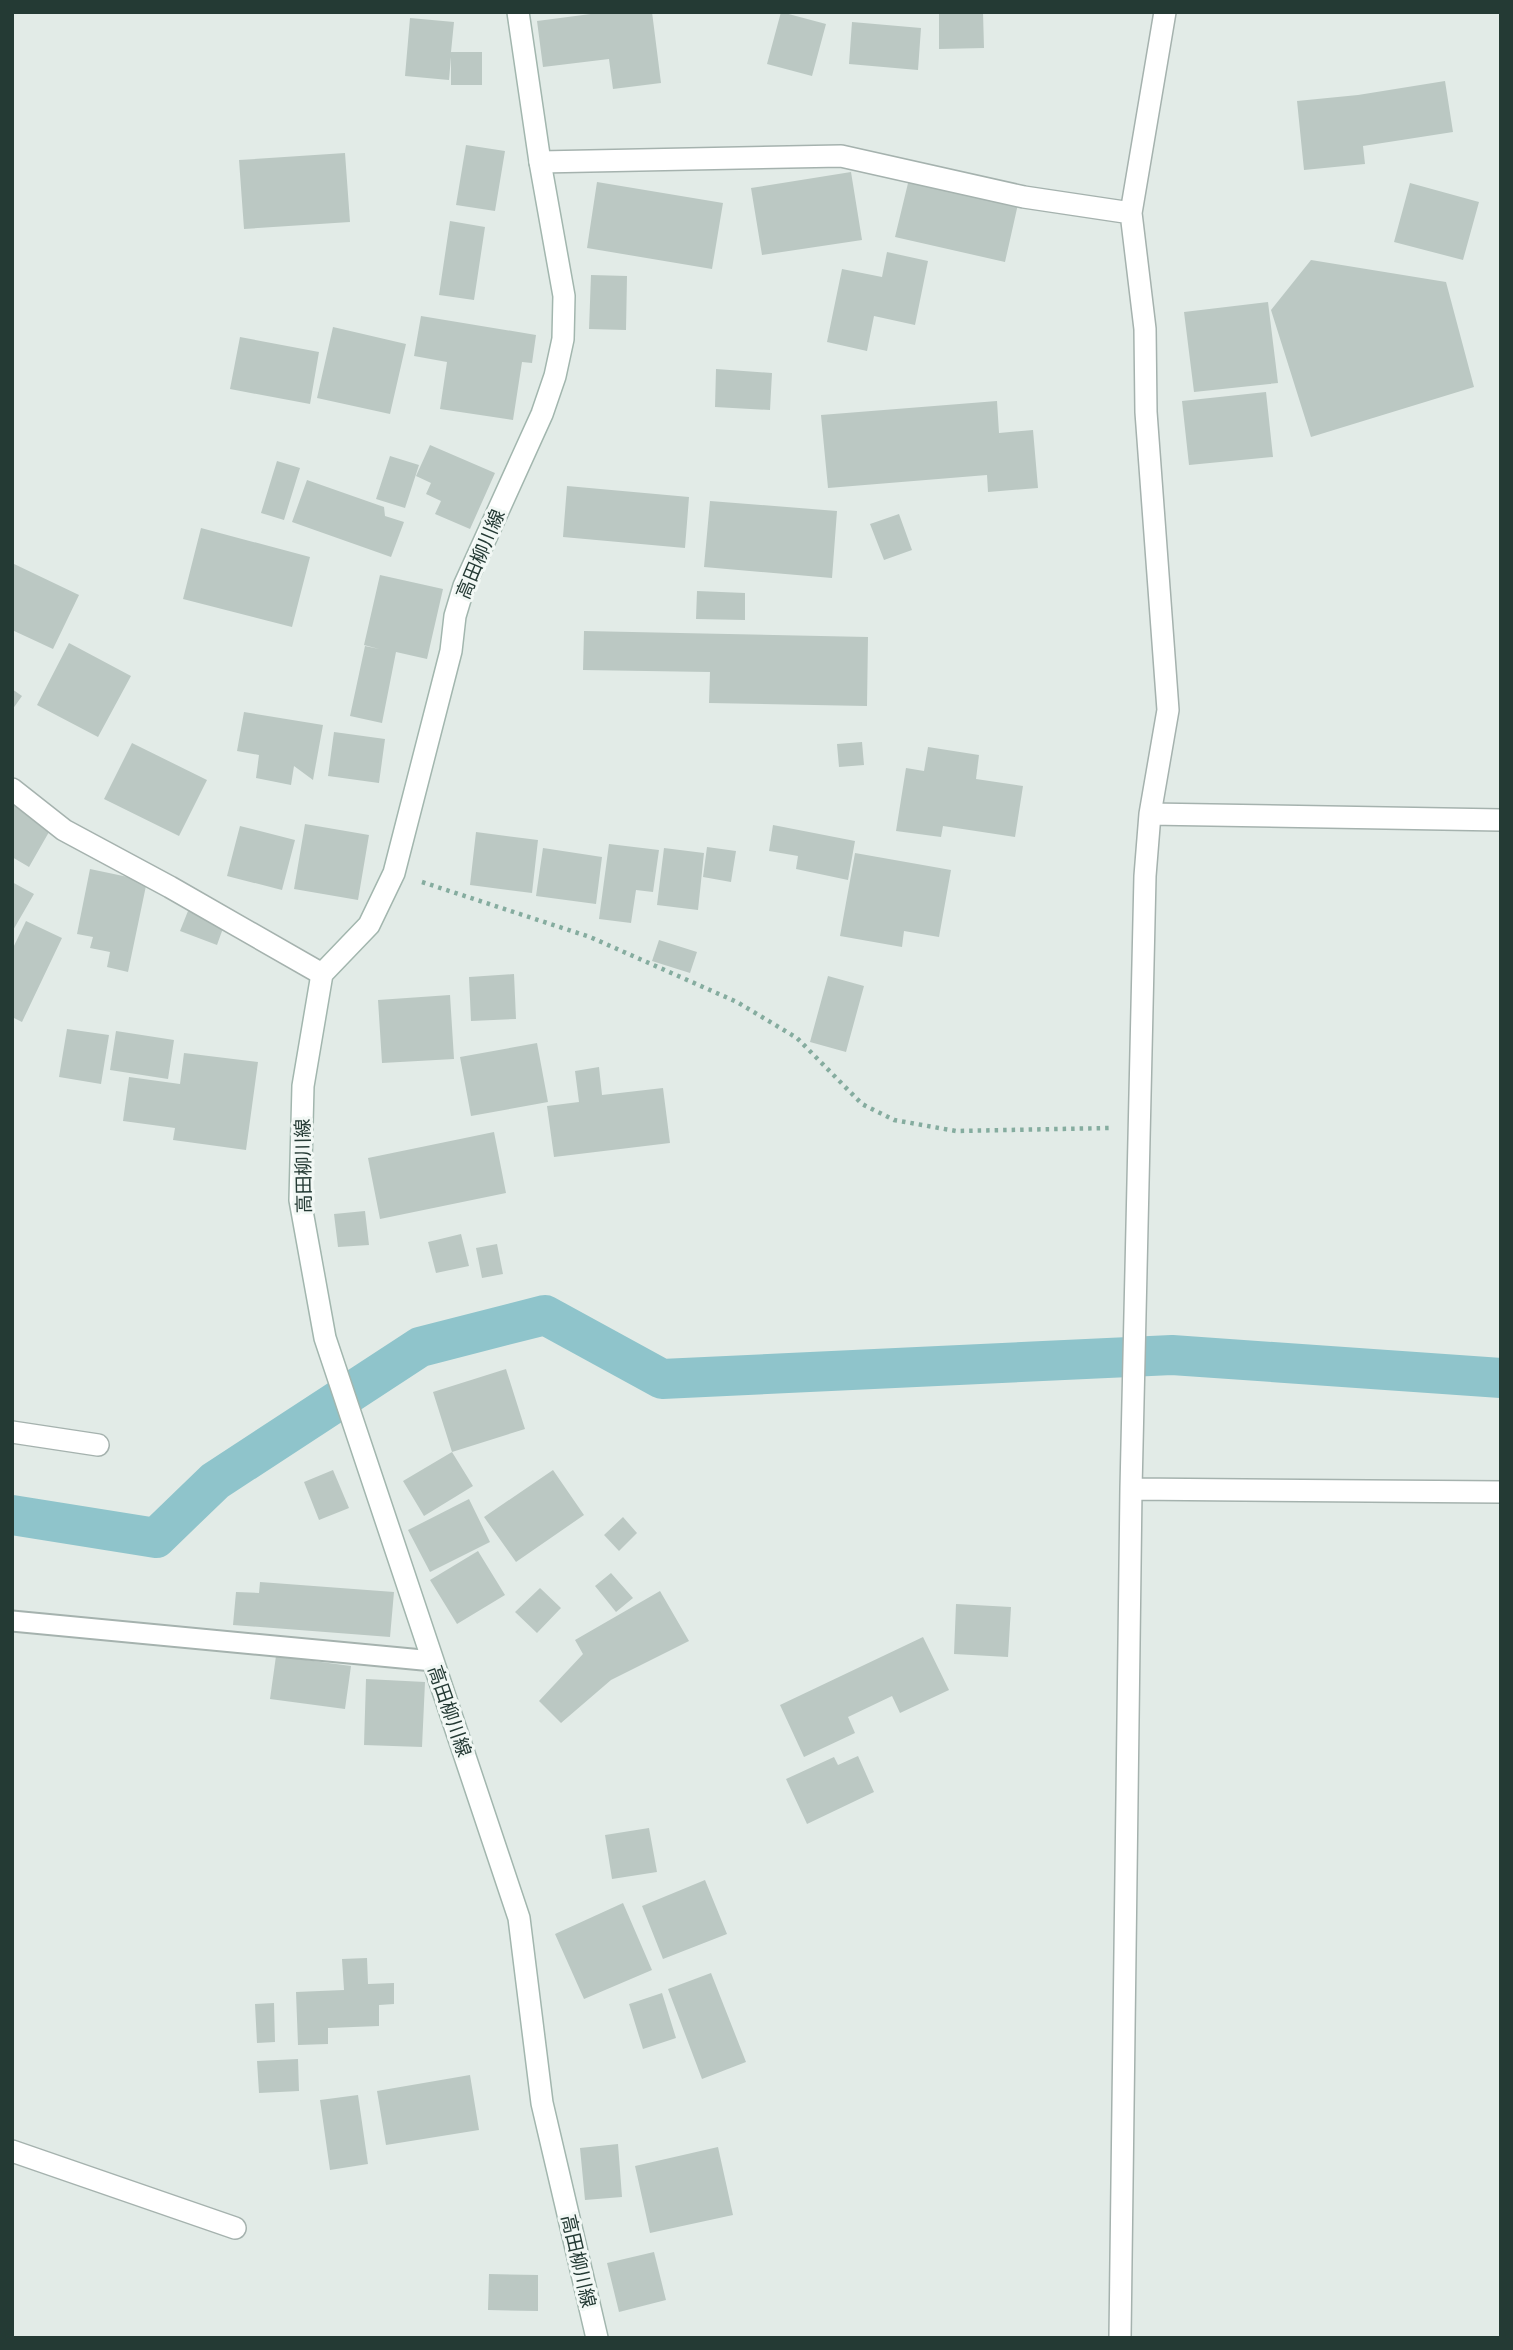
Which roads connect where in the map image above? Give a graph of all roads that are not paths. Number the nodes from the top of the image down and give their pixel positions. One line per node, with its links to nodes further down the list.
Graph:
1 (1165, 12): 4 (street)
2 (519, 23): 3 (street, 高田柳川線)
3 (540, 162): 4 (street); 8 (street, 高田柳川線)
4 (1131, 213): 6 (street)
5 (12, 789): 8 (street)
6 (1150, 814): 7 (street); 11 (street)
7 (1501, 820)
8 (322, 974): 14 (street, 高田柳川線)
9 (12, 1432): 10 (street)
10 (97, 1445)
11 (1131, 1489): 12 (street); 18 (street)
12 (1501, 1492)
13 (12, 1621): 14 (lane)
14 (433, 1661): 17 (street, 高田柳川線)
15 (12, 2151): 16 (street)
16 (235, 2228)
17 (597, 2338)
18 (1120, 2338)

